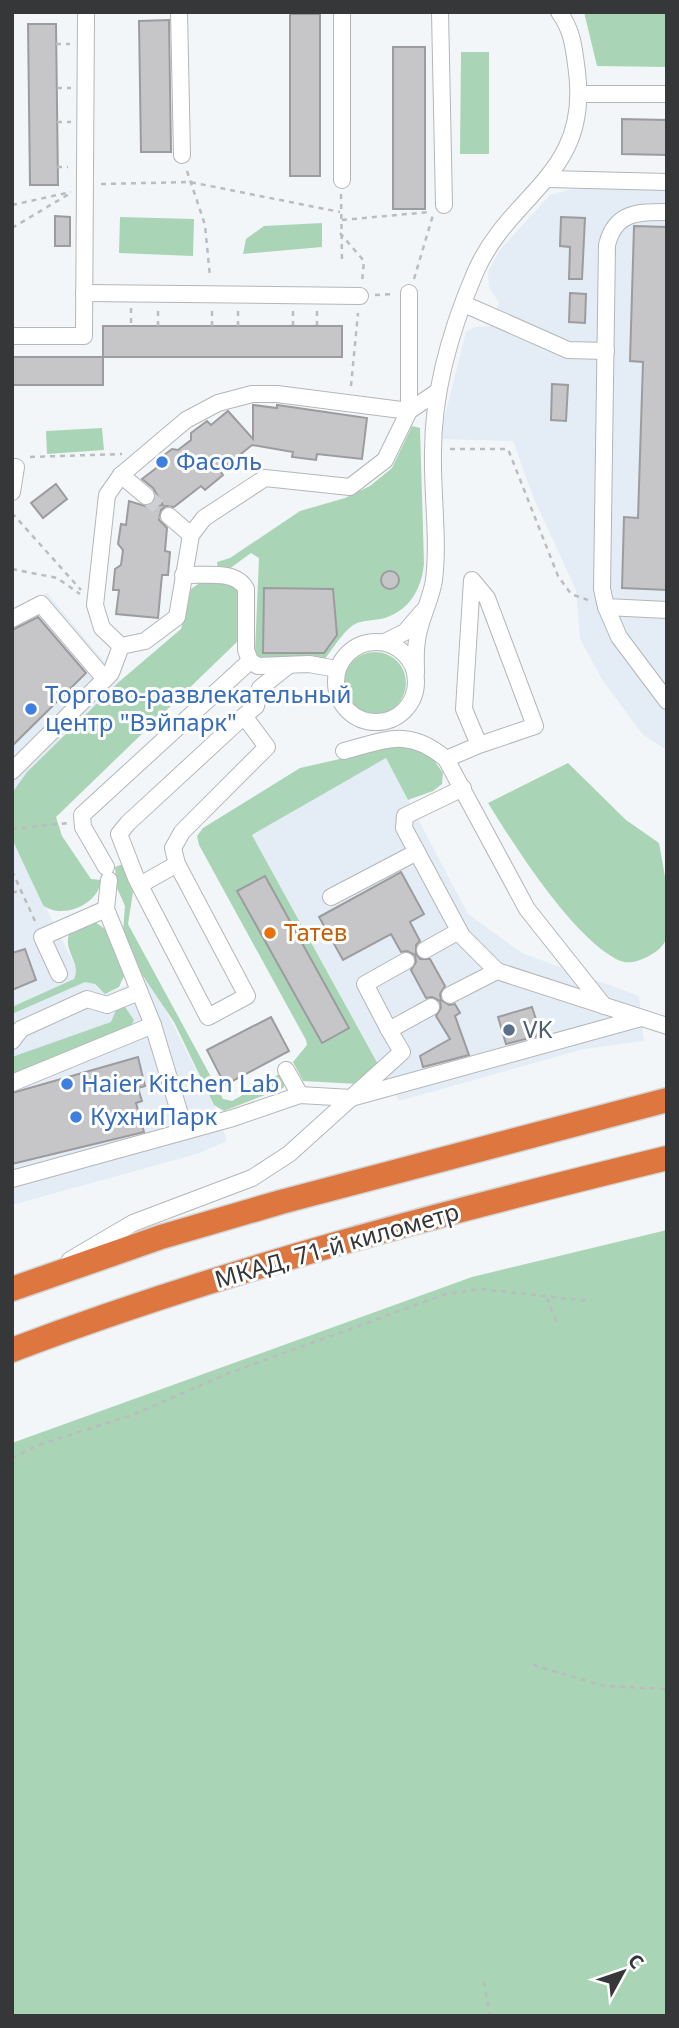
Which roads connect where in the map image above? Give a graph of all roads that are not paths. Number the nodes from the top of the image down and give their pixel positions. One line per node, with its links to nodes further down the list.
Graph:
1 (86, 12): 16 (street)
2 (179, 12): 10 (street)
3 (342, 12): 12 (street)
4 (440, 12): 14 (street)
5 (446, 12): 6 (street)
6 (455, 12)
7 (559, 12): 8 (street)
8 (580, 94): 9 (street); 11 (street)
9 (667, 94)
10 (182, 155)
11 (548, 179): 13 (street); 19 (street)
12 (342, 180)
13 (667, 182)
14 (444, 205)
15 (667, 212): 21 (street)
16 (84, 293): 18 (street); 20 (street)
17 (409, 293): 23 (street)
18 (360, 296)
19 (464, 304): 21 (street); 22 (street)
20 (12, 337)
21 (606, 351): 32 (street)
22 (437, 392): 23 (street); 31 (street)
23 (409, 411): 25 (street); 29 (street)
24 (14, 467): 26 (street)
25 (121, 475): 27 (street); 36 (street)
26 (12, 492)
27 (146, 496)
28 (169, 516): 29 (street)
29 (191, 535): 30 (street)
30 (183, 575): 36 (street); 37 (street)
31 (427, 606): 35 (street); 40 (street)
32 (606, 607): 33 (street); 42 (street)
33 (667, 610)
34 (12, 619): 41 (street)
35 (385, 642): 39 (street); 40 (street)
36 (121, 646): 41 (street)
37 (250, 661): 38 (street); 53 (street)
38 (288, 666): 39 (street); 43 (street)
39 (338, 669): 40 (street)
40 (416, 673)
41 (105, 679): 47 (street)
42 (667, 701)
43 (244, 716): 50 (street); 51 (street)
44 (479, 745): 44 (street); 46 (street)
45 (344, 751): 46 (street)
46 (446, 759): 48 (street)
47 (12, 771)
48 (463, 788): 49 (street); 61 (street)
49 (417, 852): 52 (street); 54 (street)
50 (177, 864): 51 (street); 51 (street)
51 (140, 885)
52 (331, 897)
53 (106, 909): 58 (street); 59 (street)
54 (459, 931): 55 (street); 57 (street)
55 (425, 950)
56 (406, 961): 66 (street)
57 (497, 971): 60 (street); 61 (street)
58 (60, 974)
59 (139, 992): 64 (street); 67 (street)
60 (450, 995)
61 (604, 1006): 63 (street)
62 (431, 1007): 66 (street)
63 (641, 1018): 65 (street); 71 (street)
64 (153, 1025): 69 (street); 73 (street)
65 (667, 1026)
66 (389, 1030): 71 (street)
67 (12, 1041)
68 (286, 1070): 70 (street)
69 (12, 1083)
70 (300, 1095): 71 (street); 73 (street)
71 (351, 1098): 76 (street)
72 (667, 1100): 76 (highway)
73 (185, 1131): 75 (street)
74 (667, 1158): 77 (highway, МКАД, 71-й километр)
75 (12, 1179)
76 (22, 1286)
77 (12, 1350)

